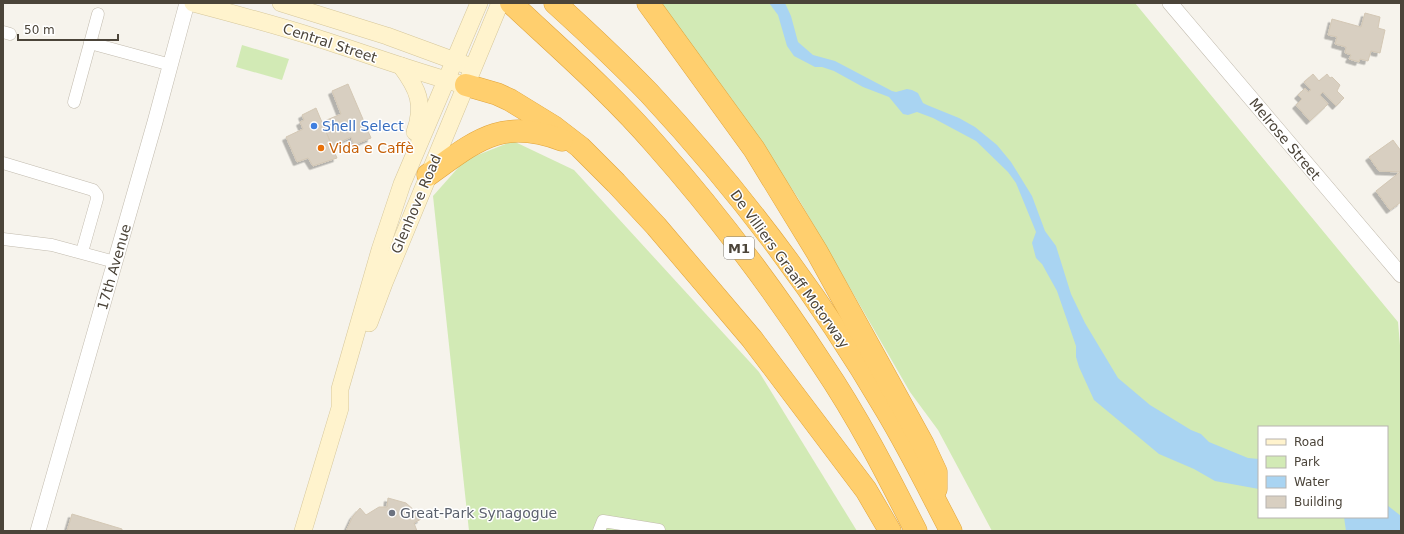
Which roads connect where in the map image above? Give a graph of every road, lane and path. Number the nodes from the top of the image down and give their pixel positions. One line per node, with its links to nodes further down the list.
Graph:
1 (187, 3): 13 (street, 17th Avenue)
2 (193, 3): 14 (main road, Central Street)
3 (281, 3): 12 (main road, Central Street)
4 (511, 3): 32 (highway, M1)
5 (555, 3): 26 (highway, De Villiers Graaff Motorway / M1)
6 (648, 3): 26 (highway)
7 (1170, 3): 24 (street, Melrose Street)
8 (477, 9): 12 (main road, Glenhove Road)
9 (496, 10): 15 (main road, Glenhove Road)
10 (98, 14): 11 (street)
11 (90, 43): 13 (street); 16 (street)
12 (456, 60): 15 (main road, Glenhove Road)
13 (171, 65): 23 (street, 17th Avenue)
14 (401, 66): 15 (main road, Central Street); 18 (main road)
15 (461, 78): 17 (highway); 18 (main road, Glenhove Road); 20 (main road, Glenhove Road)
16 (74, 102)
17 (580, 147): 20 (highway); 31 (highway)
18 (413, 158): 25 (main road, Glenhove Road)
19 (3, 163): 22 (street)
20 (428, 175): 25 (main road, Glenhove Road)
21 (3, 239): 22 (street)
22 (82, 252): 23 (street)
23 (115, 262): 28 (street, 17th Avenue)
24 (1401, 275)
25 (340, 408): 29 (main road, Glenhove Road)
26 (934, 498): 33 (highway, De Villiers Graaff Motorway / M1)
27 (659, 530): 30 (street)
28 (38, 531)
29 (304, 531)
30 (600, 531)
31 (890, 531)
32 (916, 531)
33 (951, 531)

